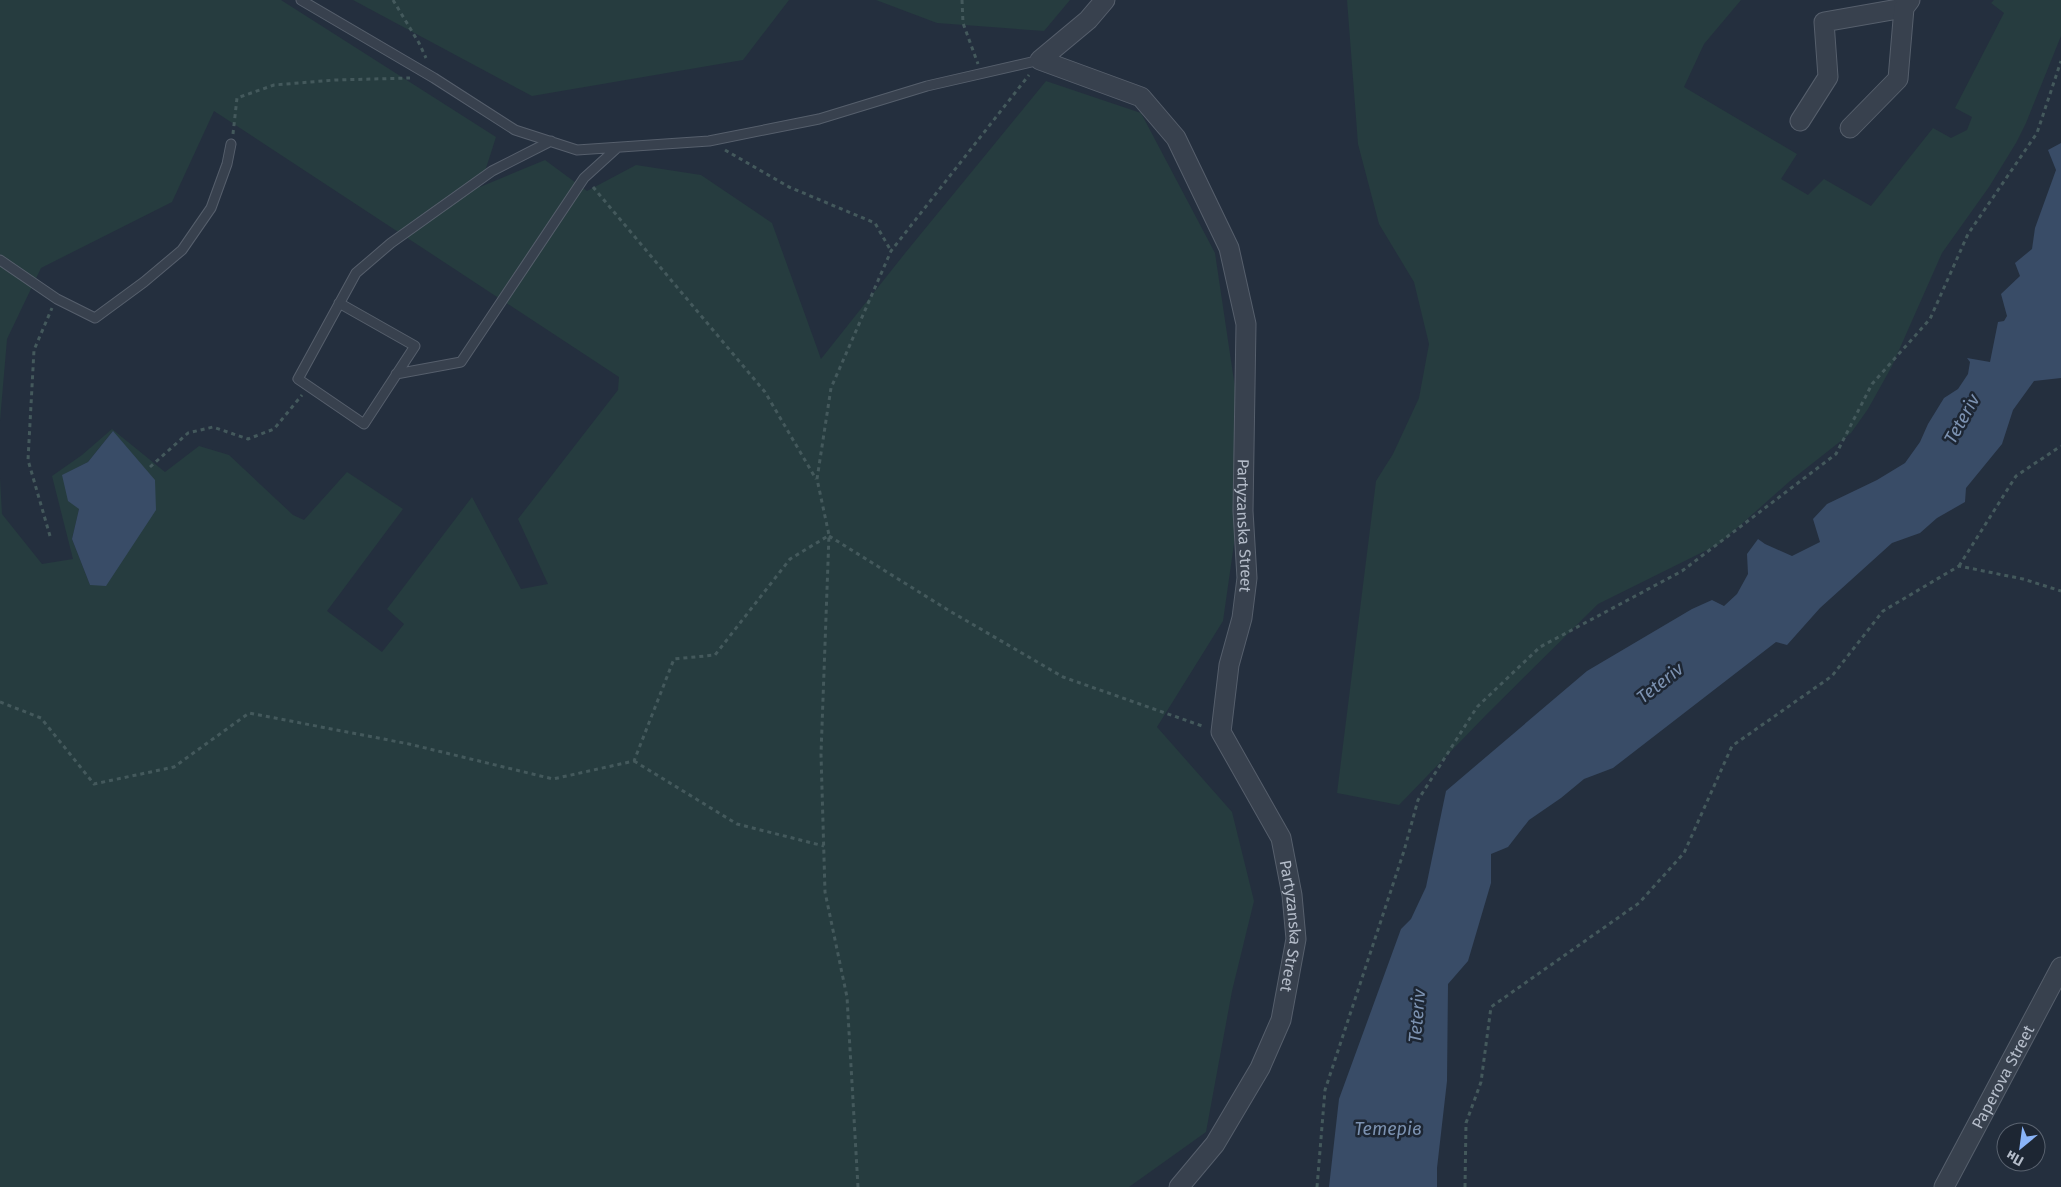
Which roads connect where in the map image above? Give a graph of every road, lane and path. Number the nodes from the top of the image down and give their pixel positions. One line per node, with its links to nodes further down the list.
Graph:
1 (301, 0): 9 (lane)
2 (393, 0): 9 (path)
3 (962, 0): 8 (path)
4 (1105, 0): 6 (street)
5 (1907, 4): 10 (street); 11 (street)
6 (1040, 60): 8 (lane); 17 (path); 31 (street, Partyzanska Street)
7 (2061, 62): 37 (path)
8 (982, 74): 12 (lane)
9 (434, 78): 13 (lane); 14 (path)
10 (1800, 121)
11 (1850, 128)
12 (709, 141): 15 (lane); 17 (path)
13 (551, 142): 15 (lane); 20 (lane)
14 (231, 144): 19 (lane)
15 (617, 148): 16 (lane)
16 (584, 178): 21 (lane); 25 (path)
17 (891, 251): 25 (path)
18 (0, 260): 19 (lane)
19 (57, 299): 26 (path)
20 (339, 303): 21 (lane); 22 (lane)
21 (396, 374): 22 (lane)
22 (308, 386): 24 (path)
23 (2061, 446): 28 (path)
24 (150, 467)
25 (817, 480): 27 (path)
26 (50, 536)
27 (829, 536): 31 (path); 32 (path); 33 (path)
28 (1959, 566): 29 (path); 38 (path)
29 (2061, 591)
30 (0, 702): 32 (path)
31 (1221, 732): 36 (street, Partyzanska Street)
32 (634, 761): 33 (path)
33 (824, 846): 35 (path)
34 (2061, 967): 39 (street, Paperova Street)
35 (858, 1187)
36 (1179, 1187)
37 (1317, 1187)
38 (1465, 1187)
39 (1944, 1187)

